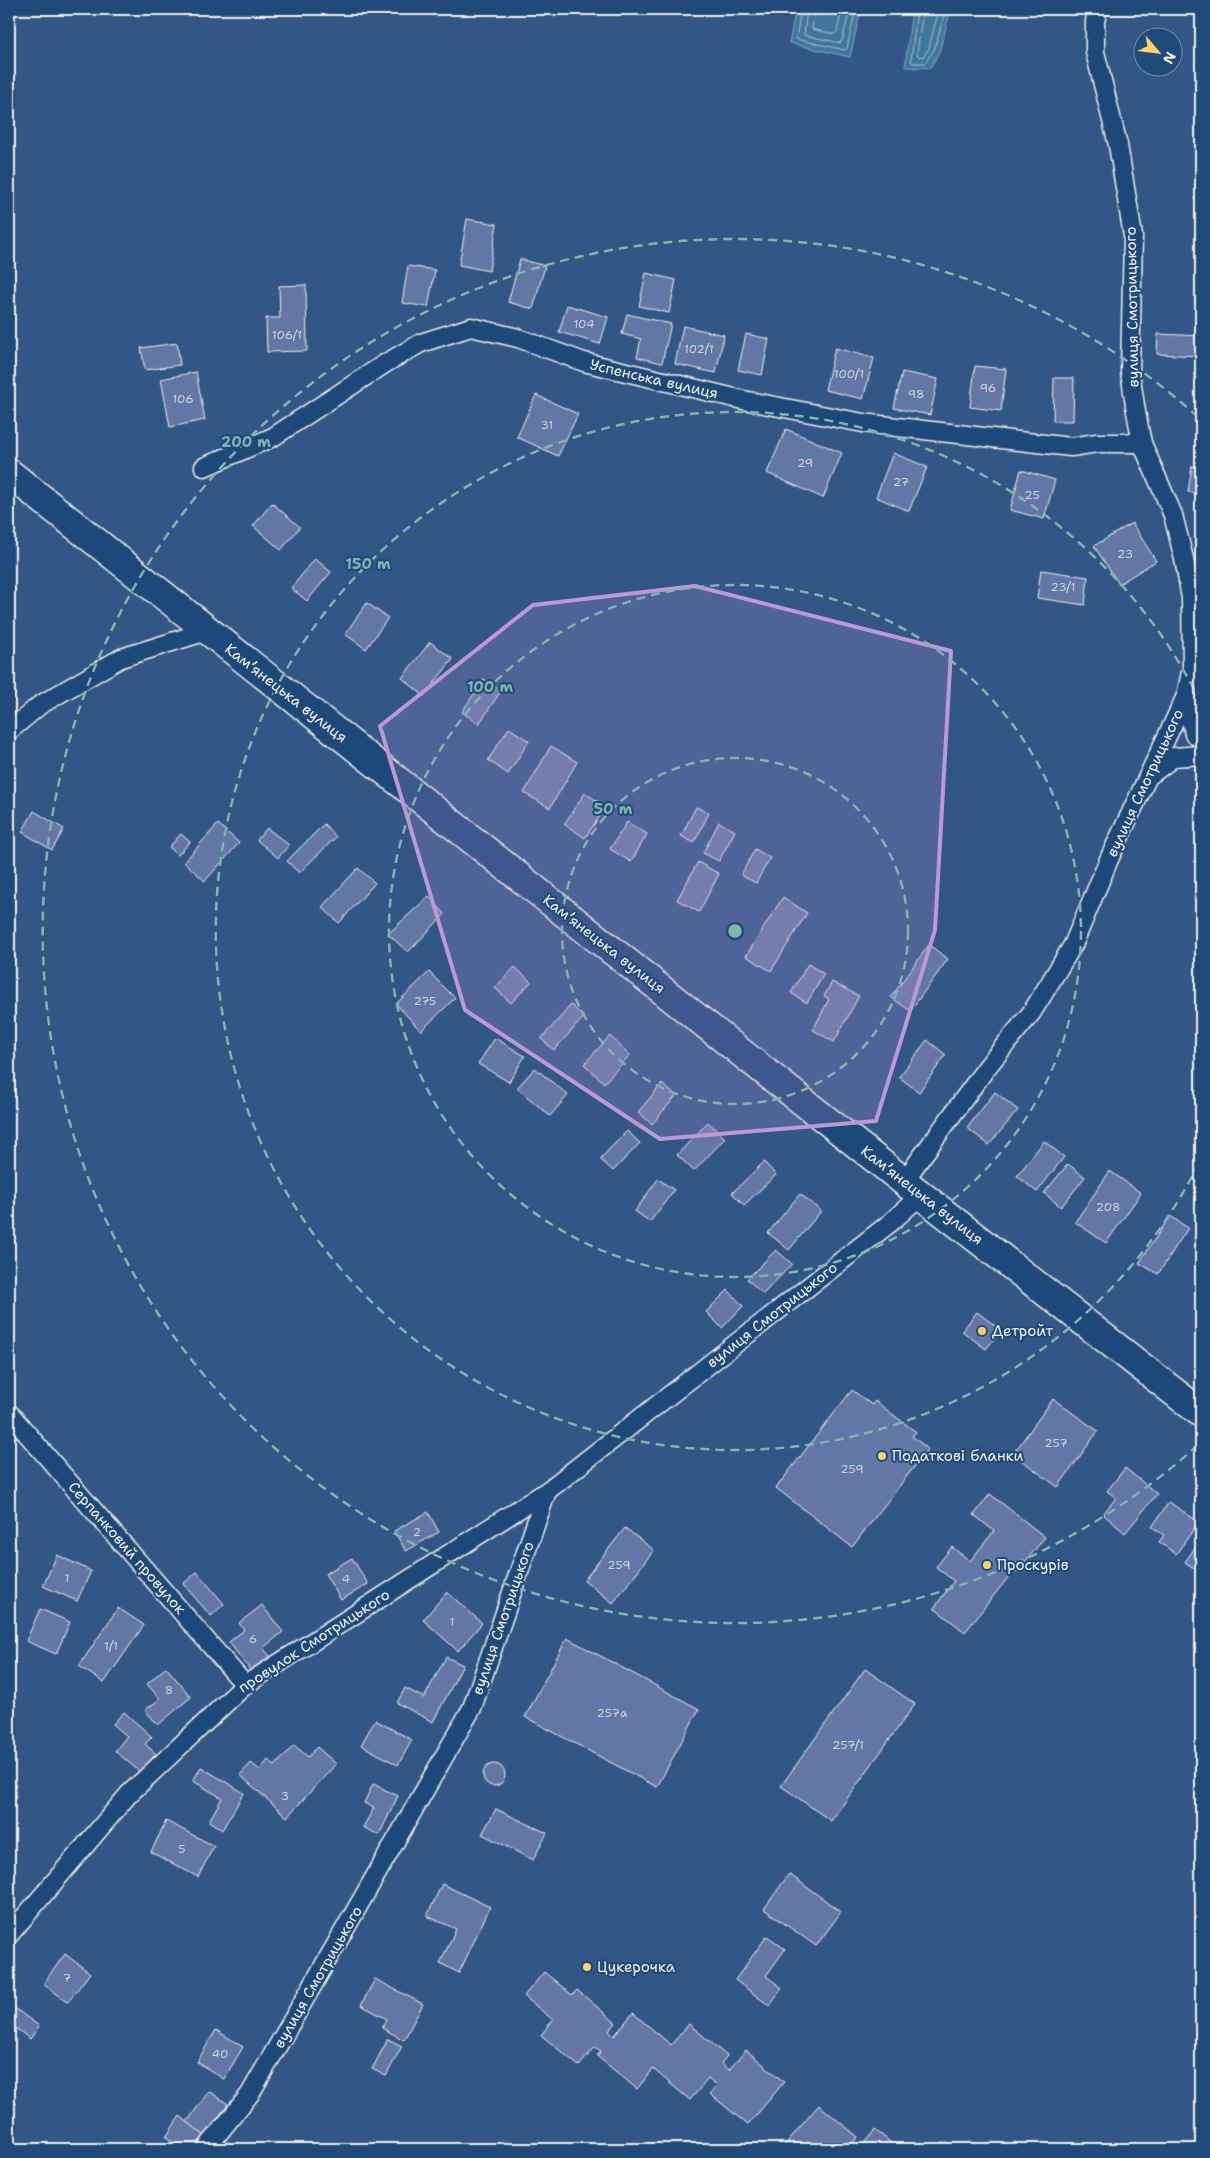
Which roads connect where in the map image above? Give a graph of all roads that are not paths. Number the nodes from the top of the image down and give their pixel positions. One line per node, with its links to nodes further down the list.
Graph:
1 (1098, 9): 2 (street, вулиця Смотрицького)
2 (1142, 443): 3 (street, Успенська вулиця); 6 (street, вулиця Смотрицького)
3 (204, 467)
4 (9, 473): 5 (main road, Камʼянецька вулиця)
5 (207, 631): 7 (street); 11 (main road, Камʼянецька вулиця)
6 (1186, 696): 8 (street); 10 (street, вулиця Смотрицького)
7 (9, 731)
8 (1201, 739)
9 (1201, 755): 10 (street)
10 (1148, 777): 11 (street, вулиця Смотрицького)
11 (913, 1188): 13 (main road, Камʼянецька вулиця); 14 (street, вулиця Смотрицького)
12 (9, 1413): 15 (street, Серпанковий провулок)
13 (1201, 1413)
14 (546, 1490): 15 (street, провулок Смотрицького); 17 (street, вулиця Смотрицького)
15 (245, 1685): 16 (street, провулок Смотрицького)
16 (9, 1935)
17 (206, 2149)

